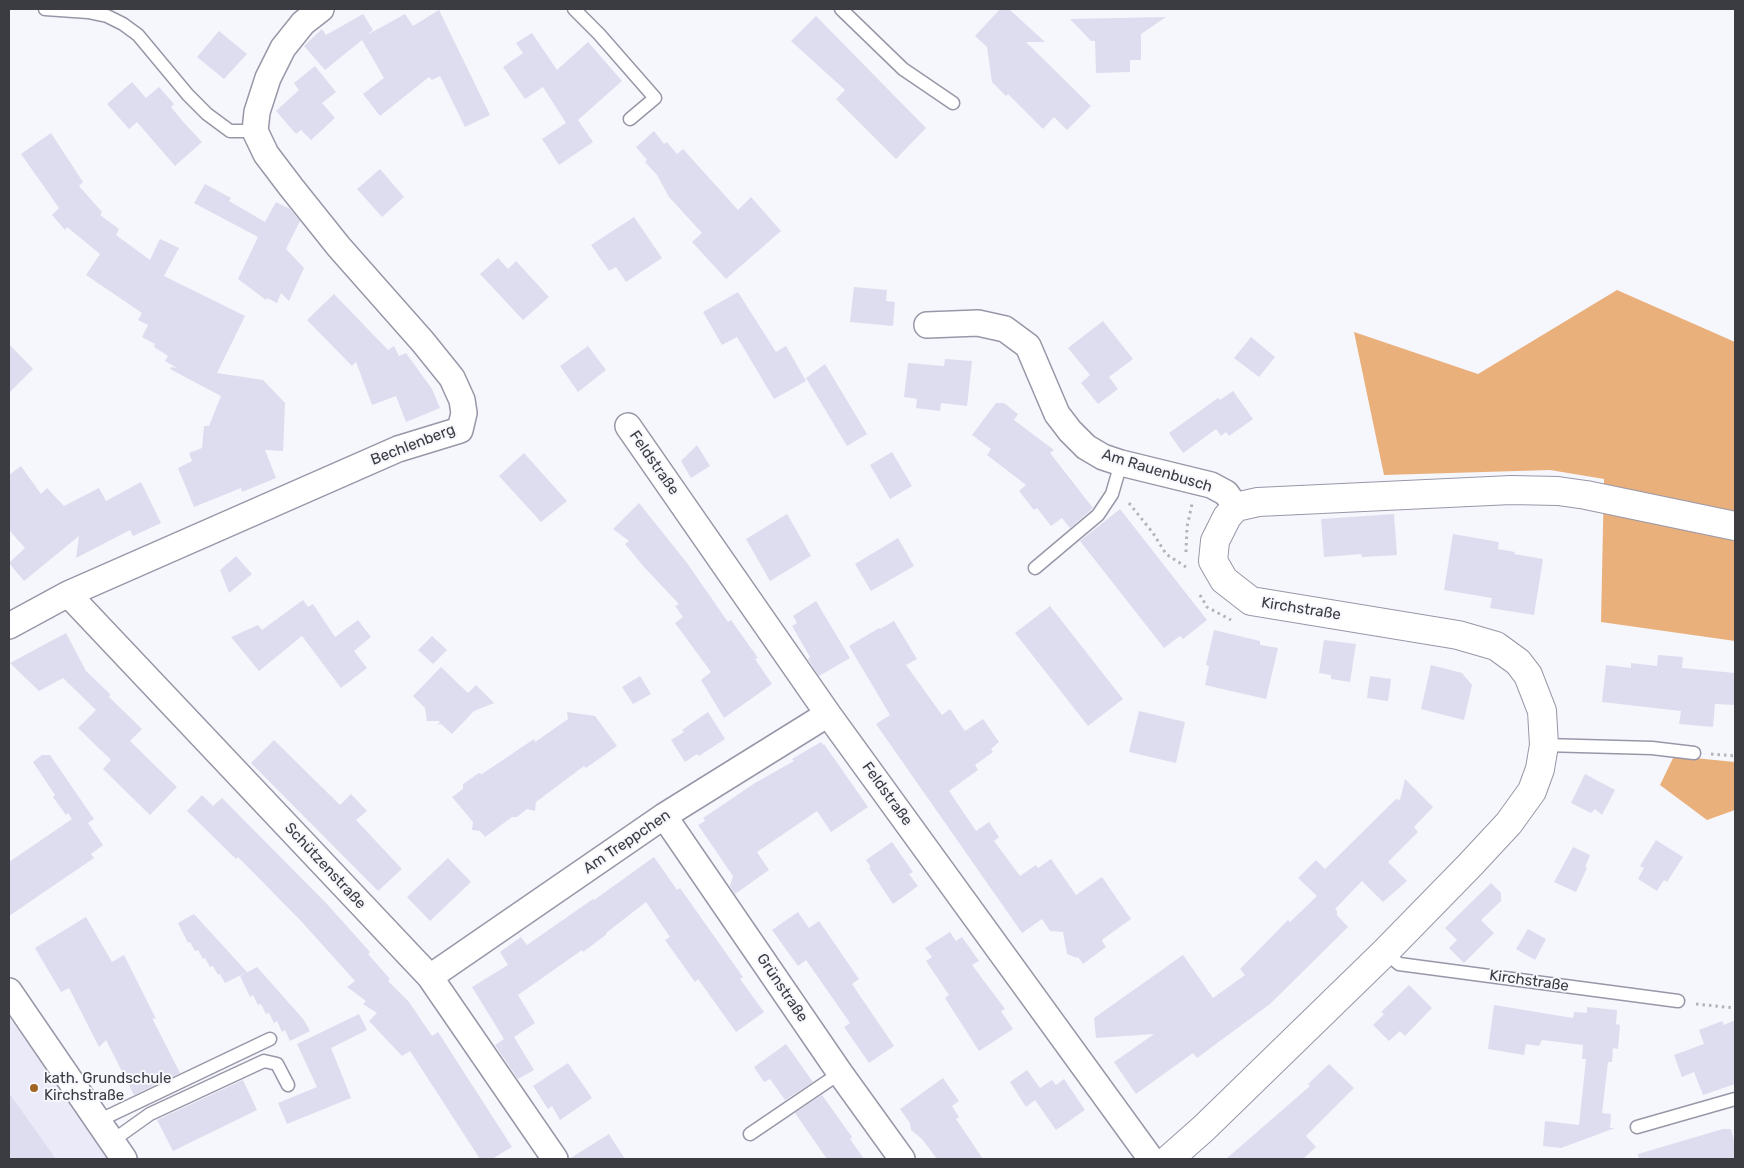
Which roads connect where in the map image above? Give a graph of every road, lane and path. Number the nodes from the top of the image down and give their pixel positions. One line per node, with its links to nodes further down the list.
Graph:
1 (44, 9): 7 (lane)
2 (321, 9): 7 (street)
3 (574, 9): 6 (lane)
4 (841, 9): 5 (lane)
5 (953, 103)
6 (630, 119)
7 (254, 131): 16 (street, Bechlenberg)
8 (927, 325): 10 (street, Am Rauenbusch)
9 (628, 426): 18 (street, Feldstraße)
10 (1121, 463): 11 (lane); 12 (street, Am Rauenbusch)
11 (1112, 494): 14 (path); 15 (lane)
12 (1236, 507): 13 (street); 19 (street, Kirchstraße)
13 (1735, 526)
14 (1186, 567)
15 (1035, 568)
16 (68, 594): 17 (street, Bechlenberg); 24 (street, Schützenstraße)
17 (9, 626)
18 (828, 714): 22 (street, Am Treppchen); 38 (street, Feldstraße)
19 (1544, 745): 20 (lane); 23 (street, Kirchstraße)
20 (1694, 753): 21 (path)
21 (1735, 756)
22 (664, 816): 24 (street, Am Treppchen); 29 (street, Grünstraße)
23 (1385, 952): 26 (lane, Kirchstraße); 39 (street, Kirchstraße)
24 (430, 976): 36 (street, Schützenstraße)
25 (10, 994): 32 (street)
26 (1678, 1001): 27 (path)
27 (1735, 1008)
28 (270, 1039): 32 (lane)
29 (840, 1073): 34 (lane); 37 (street, Grünstraße)
30 (288, 1086): 35 (lane)
31 (1735, 1099): 33 (lane)
32 (98, 1121): 35 (street)
33 (1637, 1127)
34 (750, 1134)
35 (118, 1150)
36 (555, 1159)
37 (902, 1159)
38 (1151, 1159)
39 (1170, 1159)

